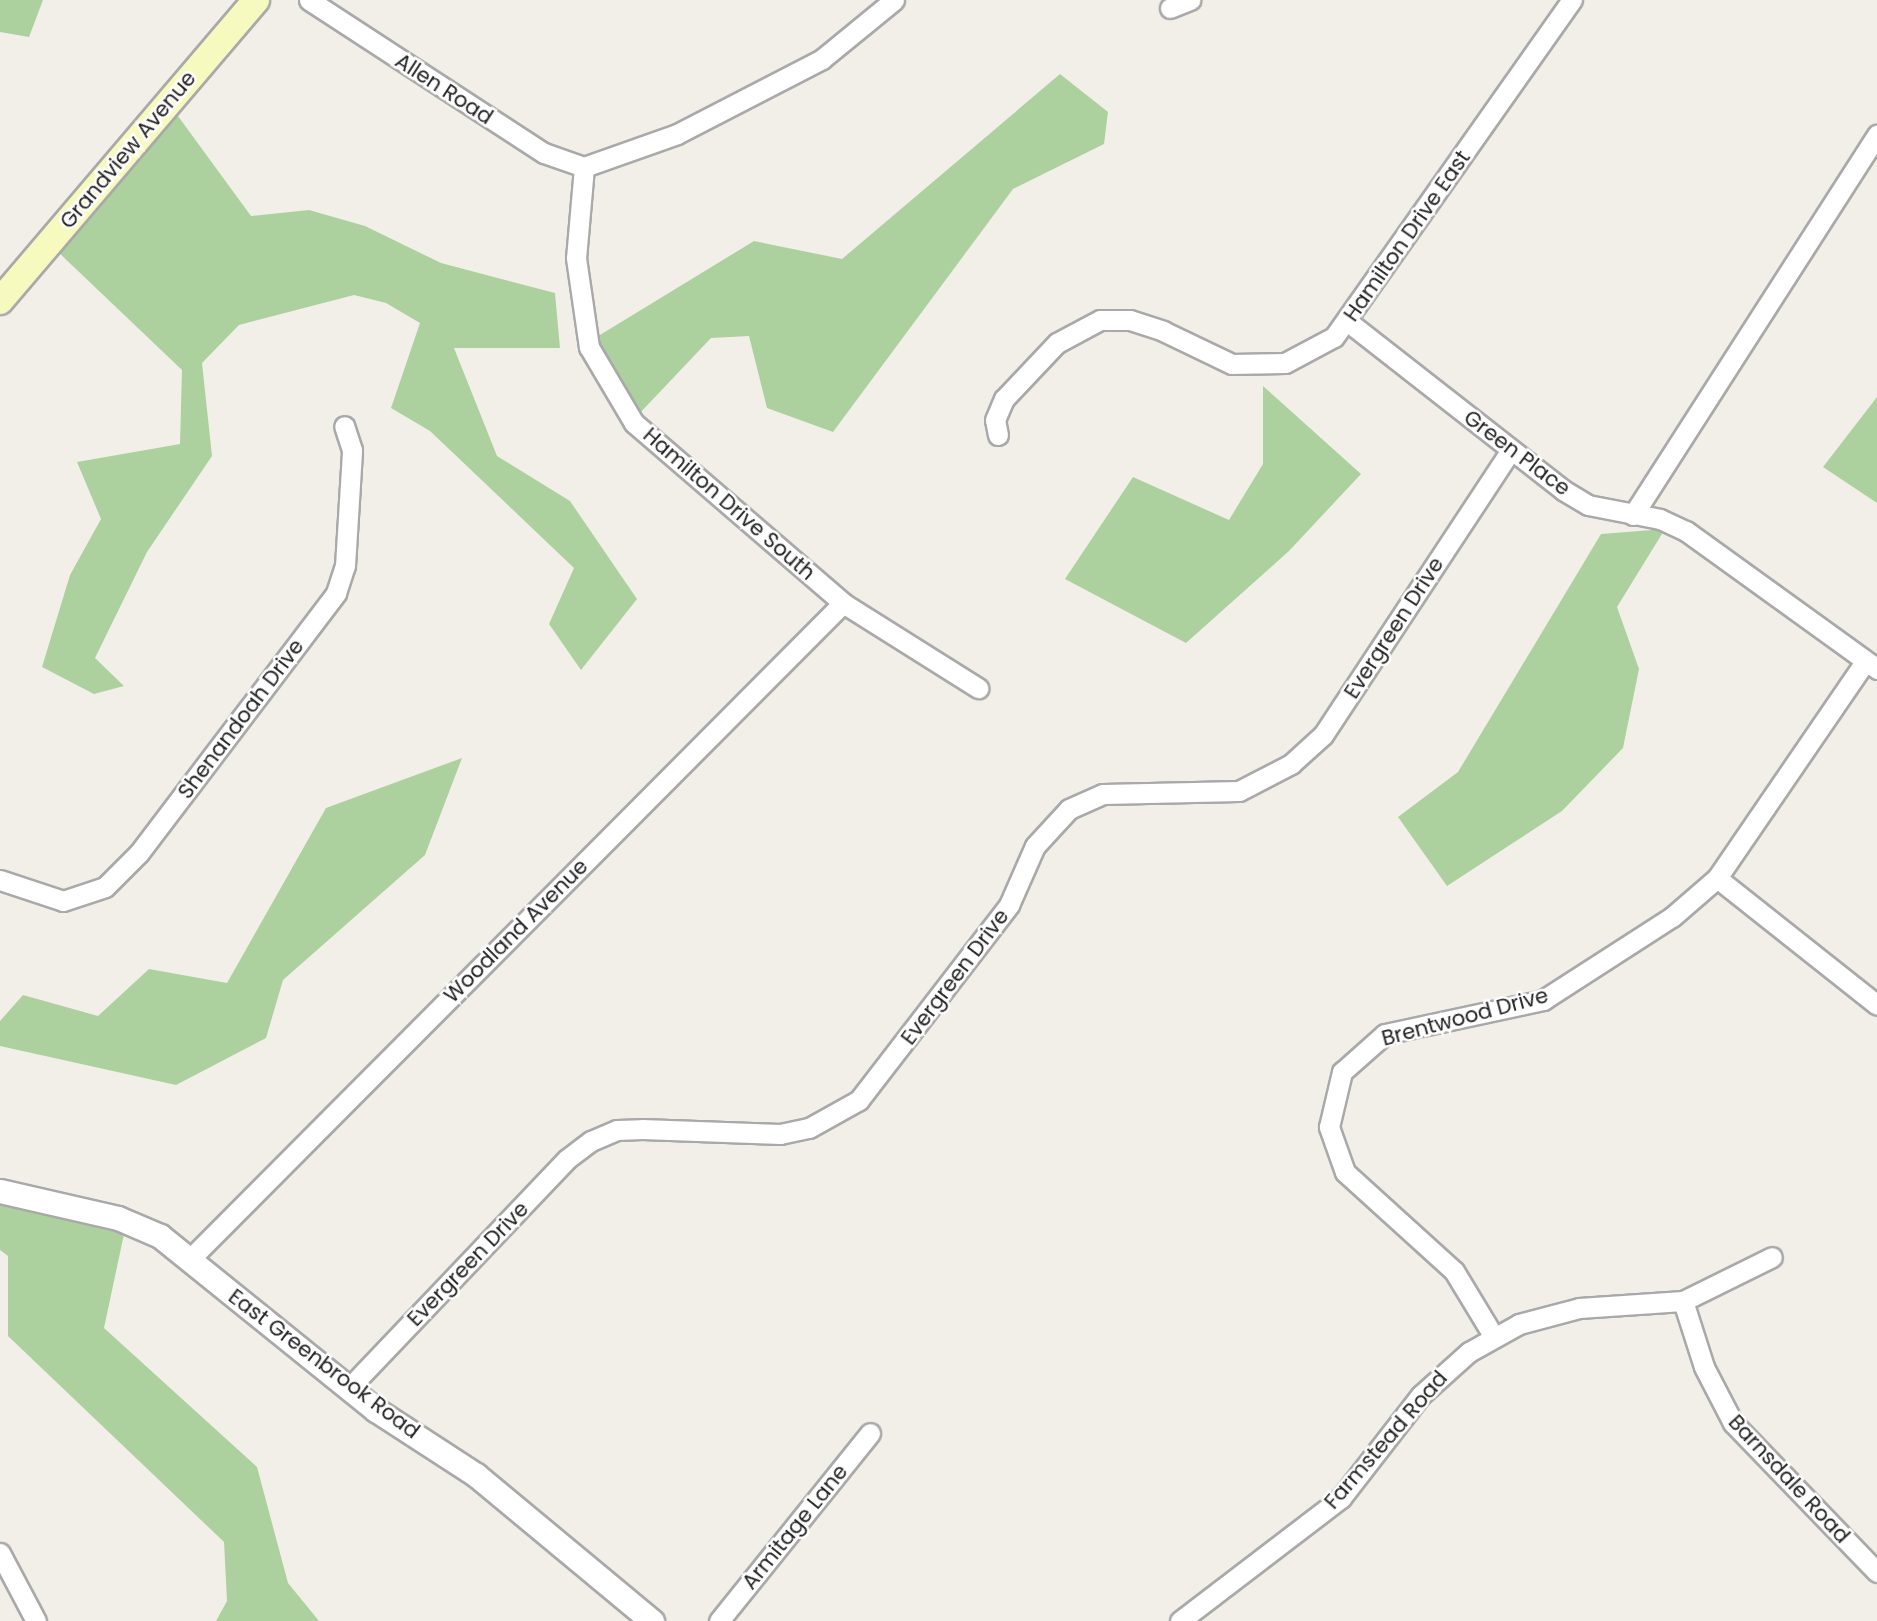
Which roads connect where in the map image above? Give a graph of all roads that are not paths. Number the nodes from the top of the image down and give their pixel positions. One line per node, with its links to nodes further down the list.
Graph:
1 (256, 0): 9 (main road, Grandview Avenue)
2 (309, 0): 8 (street, Allen Road)
3 (894, 0): 8 (street)
4 (1190, 0): 6 (street)
5 (1572, 0): 10 (street, Hamilton Drive East)
6 (1170, 8)
7 (1877, 135): 14 (street)
8 (584, 167): 15 (street, Hamilton Drive South)
9 (0, 301)
10 (1348, 321): 12 (street, Hamilton Drive East); 13 (street, Green Place)
11 (344, 426): 19 (street, Shenandoah Drive)
12 (998, 435)
13 (1511, 450): 14 (street, Green Place); 26 (street, Evergreen Drive)
14 (1633, 514): 16 (street, Green Place)
15 (843, 603): 17 (street, Hamilton Drive South); 23 (street, Woodland Avenue)
16 (1871, 666): 18 (street, Brentwood Drive)
17 (978, 688)
18 (1717, 878): 20 (street); 25 (street, Brentwood Drive)
19 (0, 880)
20 (1877, 1005)
21 (0, 1191): 23 (street, East Greenbrook Road)
22 (1772, 1257): 24 (street, Farmstead Road)
23 (190, 1260): 26 (street, East Greenbrook Road)
24 (1683, 1301): 25 (street, Farmstead Road); 29 (street, Barnsdale Road)
25 (1494, 1337): 33 (street, Farmstead Road)
26 (349, 1388): 31 (street, East Greenbrook Road)
27 (870, 1433): 32 (street, Armitage Lane)
28 (0, 1553): 30 (street)
29 (1877, 1572)
30 (36, 1621)
31 (652, 1621)
32 (719, 1621)
33 (1180, 1621)

